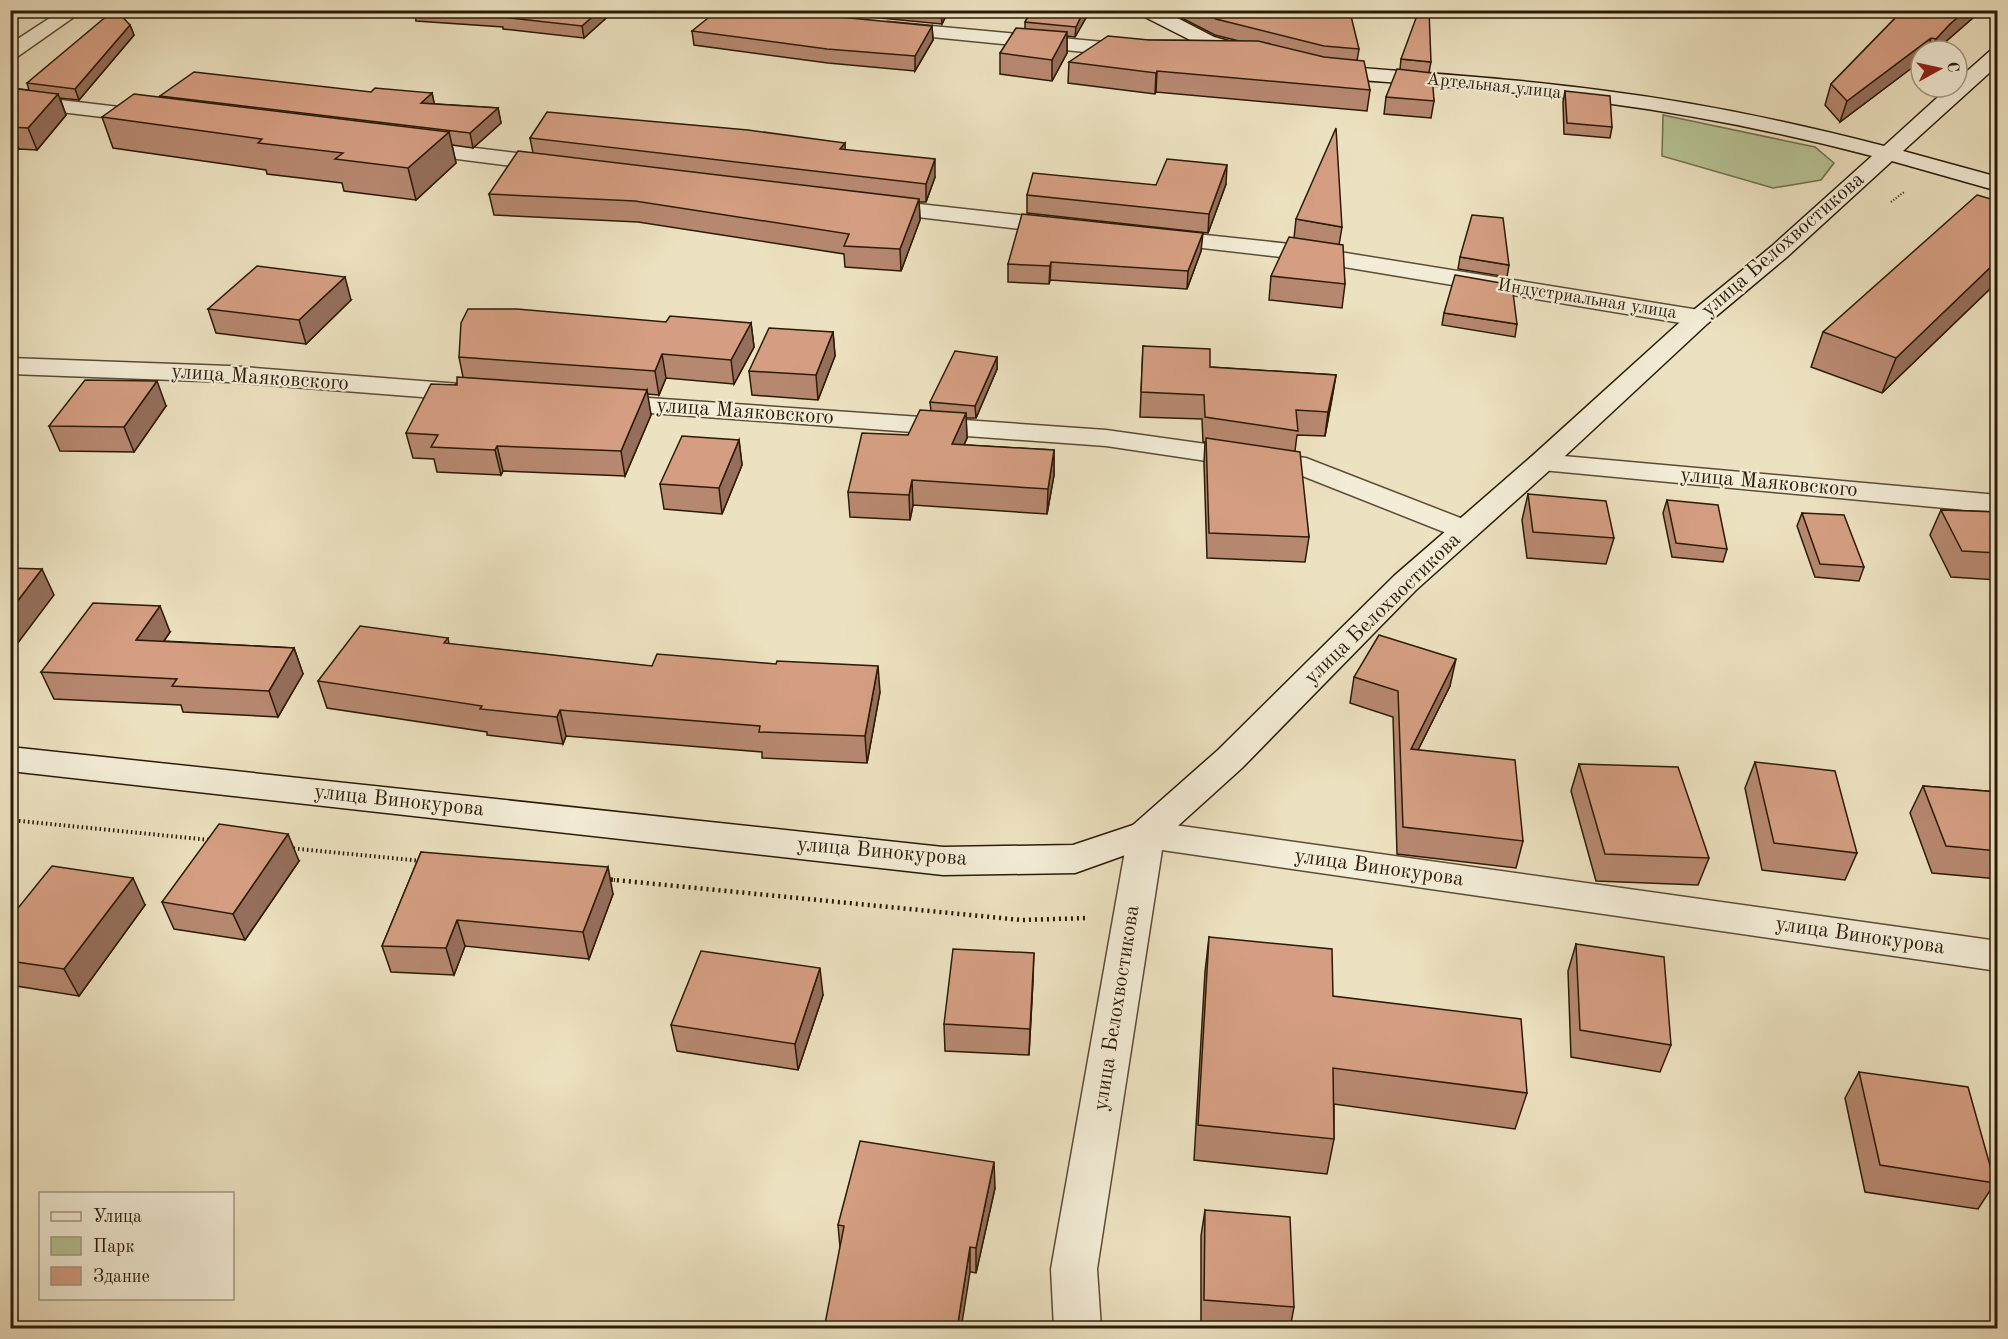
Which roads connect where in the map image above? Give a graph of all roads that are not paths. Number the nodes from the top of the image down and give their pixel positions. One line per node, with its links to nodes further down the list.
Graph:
1 (75, 10): 7 (street)
2 (701, 10): 4 (street)
3 (1146, 10): 8 (street)
4 (781, 18)
5 (874, 27): 6 (street)
6 (1160, 52)
7 (10, 53)
8 (1184, 53)
9 (1998, 54): 14 (street, улица Белохвостикова)
10 (1299, 65): 14 (street, Артельная улица)
11 (10, 100): 12 (street)
12 (175, 119)
13 (388, 145): 15 (street)
14 (1889, 153): 16 (street); 20 (street, улица Белохвостикова)
15 (577, 168)
16 (1998, 184)
17 (857, 204): 18 (street)
18 (1091, 230)
19 (1138, 235): 20 (street, Индустриальная улица)
20 (1699, 318): 24 (street, улица Белохвостикова)
21 (10, 366): 22 (street, улица Маяковского)
22 (497, 395)
23 (579, 401): 26 (street, улица Маяковского)
24 (1541, 463): 25 (street, улица Маяковского); 26 (street, улица Белохвостикова)
25 (1998, 504)
26 (1465, 530): 28 (street, улица Белохвостикова)
27 (10, 759): 28 (street, улица Винокурова)
28 (1146, 834): 29 (street, улица Винокурова); 30 (street, улица Белохвостикова)
29 (1998, 956)
30 (1077, 1329)

